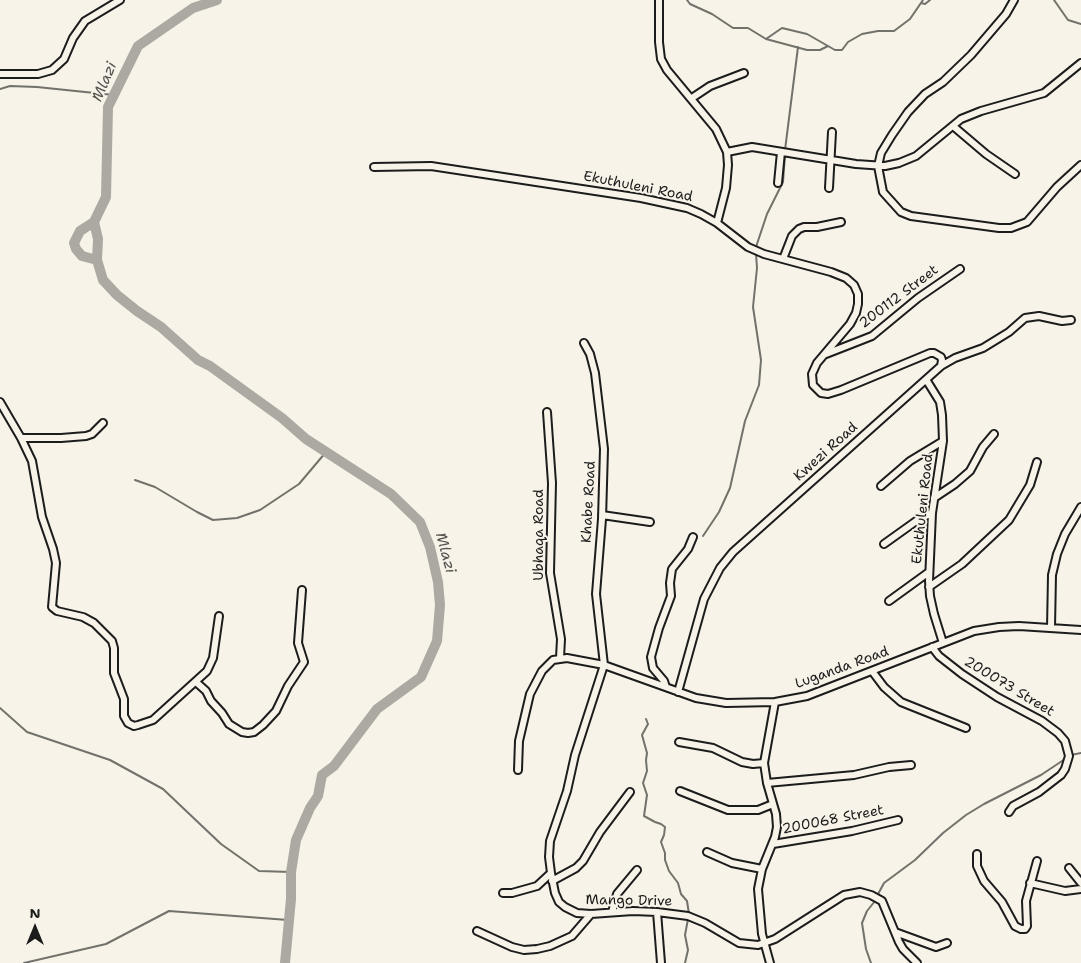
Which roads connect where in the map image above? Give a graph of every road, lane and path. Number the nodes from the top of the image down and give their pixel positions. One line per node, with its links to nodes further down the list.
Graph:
1 (120, 0): 6 (street)
2 (659, 0): 7 (street)
3 (1014, 0): 14 (street)
4 (1081, 63): 8 (street)
5 (744, 73): 7 (street)
6 (0, 74)
7 (692, 98): 10 (street)
8 (952, 126): 14 (street); 16 (street)
9 (832, 132): 12 (street)
10 (727, 152): 11 (street); 20 (street)
11 (781, 152): 12 (street); 17 (street)
12 (831, 160): 14 (street); 18 (street)
13 (1081, 165): 14 (street)
14 (878, 166)
15 (374, 167): 20 (street, Ekuthuleni Road)
16 (1015, 174)
17 (778, 183)
18 (829, 188)
19 (841, 222): 21 (street)
20 (717, 223): 21 (street, Ekuthuleni Road)
21 (783, 259): 25 (street, Ekuthuleni Road)
22 (960, 268): 25 (street, 200112 Street)
23 (1072, 320): 26 (street, Kwezi Road)
24 (584, 343): 39 (street, Khabe Road)
25 (824, 354): 26 (street, Ekuthuleni Road)
26 (941, 366): 27 (street, Kwezi Road)
27 (926, 381): 33 (street, Ekuthuleni Road); 57 (street, Kwezi Road)
28 (0, 402): 32 (street)
29 (548, 412): 52 (street, Ubhaqa Road)
30 (103, 423): 32 (street)
31 (994, 434): 36 (street)
32 (21, 438): 55 (street)
33 (943, 441): 35 (street); 36 (street, Ekuthuleni Road)
34 (1037, 462): 44 (street)
35 (881, 486)
36 (934, 498): 38 (street, Ekuthuleni Road)
37 (1081, 507): 48 (street)
38 (932, 513): 42 (street); 43 (street, Ekuthuleni Road)
39 (602, 515): 40 (street); 53 (street, Khabe Road)
40 (650, 522)
41 (693, 537): 56 (street)
42 (884, 544)
43 (929, 572): 44 (street, Ekuthuleni Road); 46 (street)
44 (929, 587): 50 (street, Ekuthuleni Road)
45 (302, 590): 55 (street)
46 (889, 600)
47 (220, 616): 55 (street)
48 (1051, 628): 49 (street, Luganda Road); 50 (street, Luganda Road)
49 (1081, 630)
50 (943, 642): 51 (street, Luganda Road)
51 (932, 647): 54 (street, Luganda Road); 68 (street, 200073 Street)
52 (560, 658): 53 (street, Luganda Road); 63 (street)
53 (604, 665): 56 (street, Luganda Road); 77 (street, Mango Drive)
54 (872, 671): 58 (street, Luganda Road); 59 (street)
55 (196, 682)
56 (666, 687): 57 (street, Luganda Road)
57 (678, 692): 58 (street, Luganda Road)
58 (775, 702): 61 (street)
59 (966, 728)
60 (679, 742): 61 (street)
61 (764, 763): 64 (street)
62 (911, 765): 64 (street)
63 (518, 770)
64 (767, 783): 67 (street)
65 (680, 791): 67 (street)
66 (630, 792): 78 (street)
67 (773, 804): 70 (street)
68 (1008, 812)
69 (898, 820): 70 (street, 200068 Street)
70 (772, 844): 75 (street)
71 (707, 852): 75 (street)
72 (977, 854): 79 (street)
73 (1037, 861): 79 (street)
74 (1069, 868): 80 (street)
75 (762, 869): 89 (street)
76 (637, 870): 83 (street)
77 (551, 873): 78 (street, Mango Drive); 82 (street)
78 (552, 880): 85 (street, Mango Drive)
79 (1030, 883): 81 (street)
80 (1081, 883)
81 (1081, 889)
82 (503, 893)
83 (612, 912): 84 (street, Mango Drive); 85 (street, Mango Drive)
84 (657, 912): 89 (street, Mango Drive); 90 (street)
85 (591, 914): 86 (street)
86 (477, 931)
87 (895, 932): 88 (street); 89 (street); 92 (street)
88 (947, 943)
89 (764, 944): 91 (street)
90 (660, 962)
91 (770, 963)
92 (917, 963)

